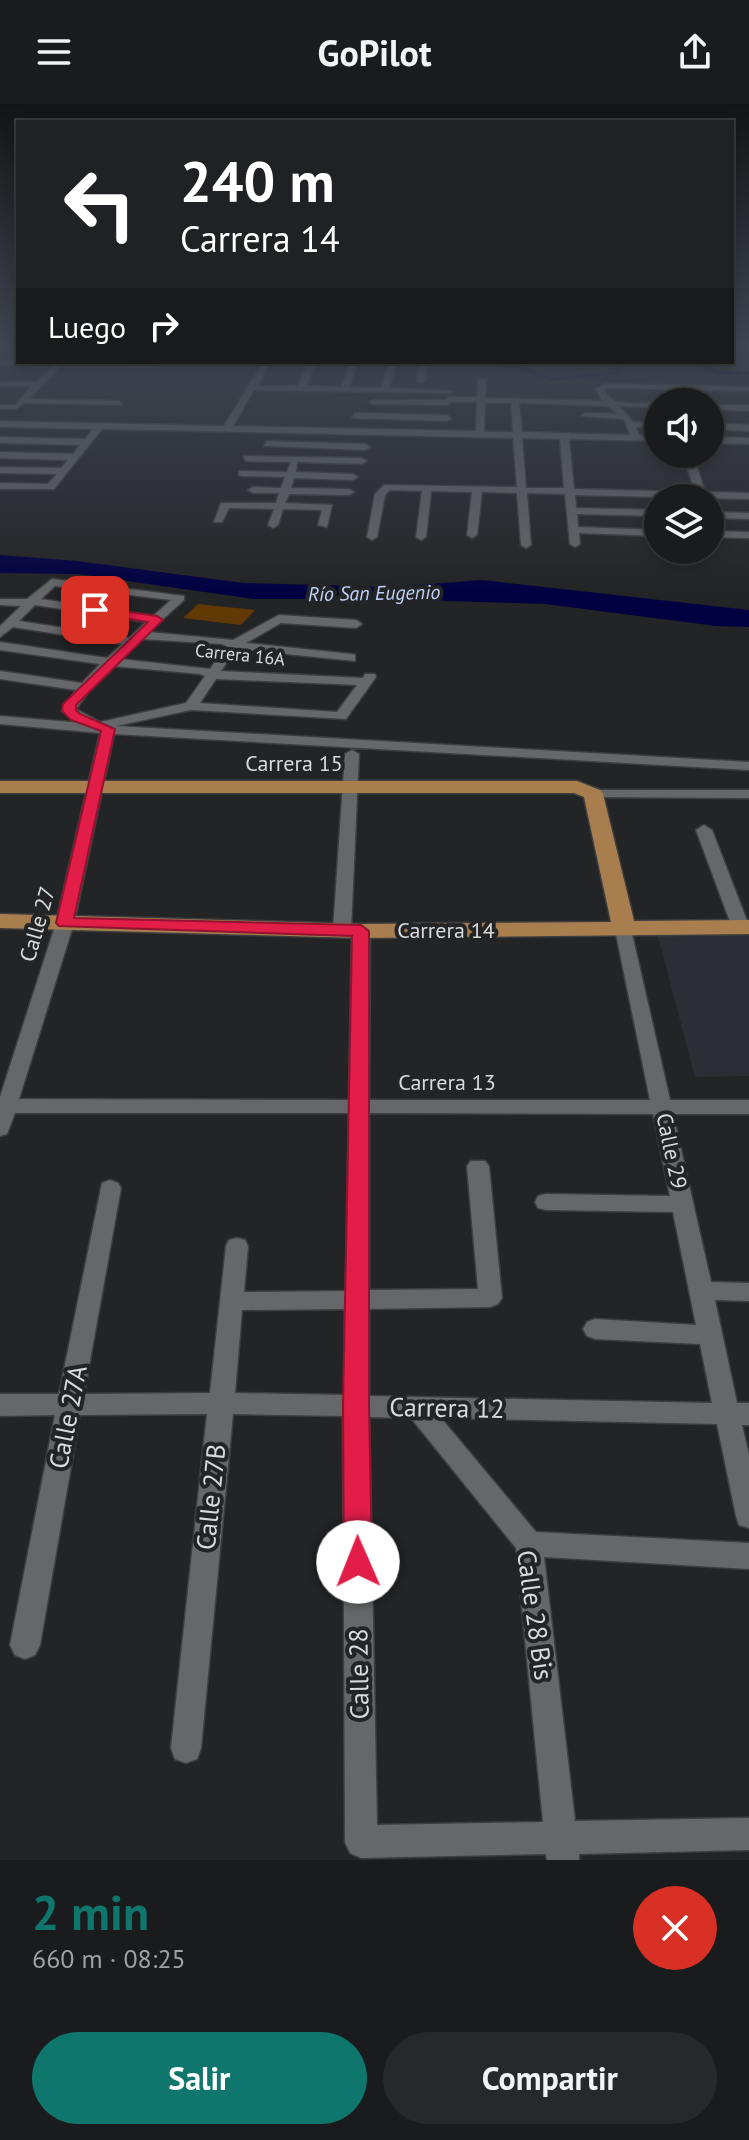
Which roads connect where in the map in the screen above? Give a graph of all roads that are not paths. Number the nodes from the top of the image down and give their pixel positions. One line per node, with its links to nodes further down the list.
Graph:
1 (99, 428): 24 (street)
2 (182, 428): 10 (street)
3 (351, 428): 12 (street)
4 (446, 428): 13 (street)
5 (480, 428): 14 (street)
6 (518, 428): 15 (street)
7 (550, 428): 16 (street)
8 (587, 428): 18 (street)
9 (631, 428): 19 (street)
10 (227, 429): 11 (street)
11 (305, 431): 12 (street); 26 (street)
12 (349, 432): 13 (street)
13 (446, 434): 14 (street)
14 (480, 434): 15 (street)
15 (519, 435): 16 (street); 43 (street)
16 (551, 436): 17 (street)
17 (564, 436): 18 (street); 45 (street)
18 (588, 437): 19 (street)
19 (636, 438): 20 (street)
20 (644, 438)
21 (0, 440): 24 (street)
22 (724, 440): 23 (street)
23 (749, 441)
24 (88, 442): 29 (street)
25 (267, 444): 26 (street)
26 (300, 445): 27 (street); 31 (street)
27 (366, 447)
28 (0, 455): 29 (street)
29 (75, 457): 34 (street)
30 (246, 458): 31 (street)
31 (295, 460): 32 (street); 36 (street)
32 (362, 461)
33 (0, 470): 34 (street)
34 (64, 471): 38 (street)
35 (242, 473): 36 (street)
36 (290, 474): 37 (street); 42 (street)
37 (353, 477)
38 (0, 486)
39 (427, 488): 41 (street); 62 (street); 63 (street)
40 (253, 490): 42 (street)
41 (477, 490): 43 (street); 60 (street)
42 (284, 491): 44 (street); 49 (street)
43 (522, 491): 45 (street); 65 (street)
44 (349, 492)
45 (569, 493): 46 (street); 50 (street)
46 (644, 495)
47 (749, 496): 48 (street)
48 (724, 497)
49 (279, 506): 54 (street); 55 (street); 56 (street)
50 (571, 511): 51 (street); 57 (street)
51 (644, 513)
52 (749, 516): 53 (street)
53 (724, 517)
54 (218, 520)
55 (273, 525)
56 (323, 525)
57 (573, 530): 58 (street); 64 (street)
58 (644, 533)
59 (724, 534): 61 (street)
60 (472, 535)
61 (749, 535)
62 (372, 537)
63 (421, 537)
64 (575, 544)
65 (526, 545)
66 (0, 602): 67 (street)
67 (31, 602): 68 (street); 68 (street); 70 (street)
68 (157, 620): 71 (street)
69 (356, 624): 72 (street)
70 (4, 628): 71 (street)
71 (137, 638): 72 (street); 75 (street)
72 (233, 645): 74 (street); 77 (street)
73 (0, 646): 75 (street, Carrera 16A)
74 (351, 658)
75 (112, 662): 77 (street, Carrera 16A); 78 (street)
76 (0, 675): 78 (street)
77 (214, 675): 79 (street); 79 (street, Carrera 16A)
78 (85, 687): 81 (street)
79 (191, 706): 81 (street)
80 (0, 720): 81 (street)
81 (103, 728): 83 (street); 85 (street, Calle 27)
82 (352, 754): 86 (street, Calle 28)
83 (749, 766)
84 (0, 787): 85 (main road, Carrera 15)
85 (96, 787): 86 (main road, Carrera 15); 91 (street, Calle 27)
86 (349, 788): 87 (main road, Carrera 15); 94 (street, Calle 28)
87 (590, 792): 88 (street, Carrera 15); 93 (main road, Calle 29)
88 (749, 794)
89 (704, 830): 92 (street)
90 (0, 921): 91 (main road, Carrera 14)
91 (65, 923): 94 (main road, Carrera 14); 95 (street, Calle 27)
92 (745, 927): 93 (main road, Carrera 14)
93 (624, 929): 94 (main road, Carrera 14); 97 (street, Calle 29)
94 (351, 930): 96 (street, Calle 28)
95 (3, 1106): 96 (street, Carrera 13); 99 (street, Calle 27)
96 (359, 1106): 97 (street, Carrera 13); 107 (street, Calle 28)
97 (662, 1106): 98 (street, Carrera 13); 103 (street, Calle 29)
98 (748, 1109)
99 (0, 1129)
100 (478, 1166): 107 (street)
101 (110, 1188): 113 (street, Calle 27A)
102 (546, 1202): 103 (street)
103 (683, 1204): 105 (street, Calle 29)
104 (237, 1246): 108 (street, Calle 27B)
105 (701, 1291): 106 (street); 110 (street, Calle 29)
106 (749, 1292)
107 (357, 1300): 108 (street); 114 (street, Calle 28)
108 (231, 1301): 111 (street, Calle 27B)
109 (595, 1329): 110 (street)
110 (711, 1335): 116 (street, Calle 29)
111 (221, 1403): 113 (street, Carrera 12); 114 (street, Carrera 12); 121 (street, Calle 27B)
112 (0, 1405): 113 (street, Carrera 12)
113 (70, 1405): 120 (street, Calle 27A)
114 (356, 1406): 115 (street, Carrera 12); 123 (street, Calle 28)
115 (417, 1407): 116 (street, Carrera 12); 118 (street, Calle 28 Bis)
116 (739, 1414): 117 (street, Calle 29)
117 (749, 1516)
118 (529, 1544): 119 (street); 123 (street, Calle 28 Bis)
119 (749, 1556)
120 (25, 1645)
121 (186, 1748)
122 (749, 1834): 123 (street)
123 (562, 1849)

